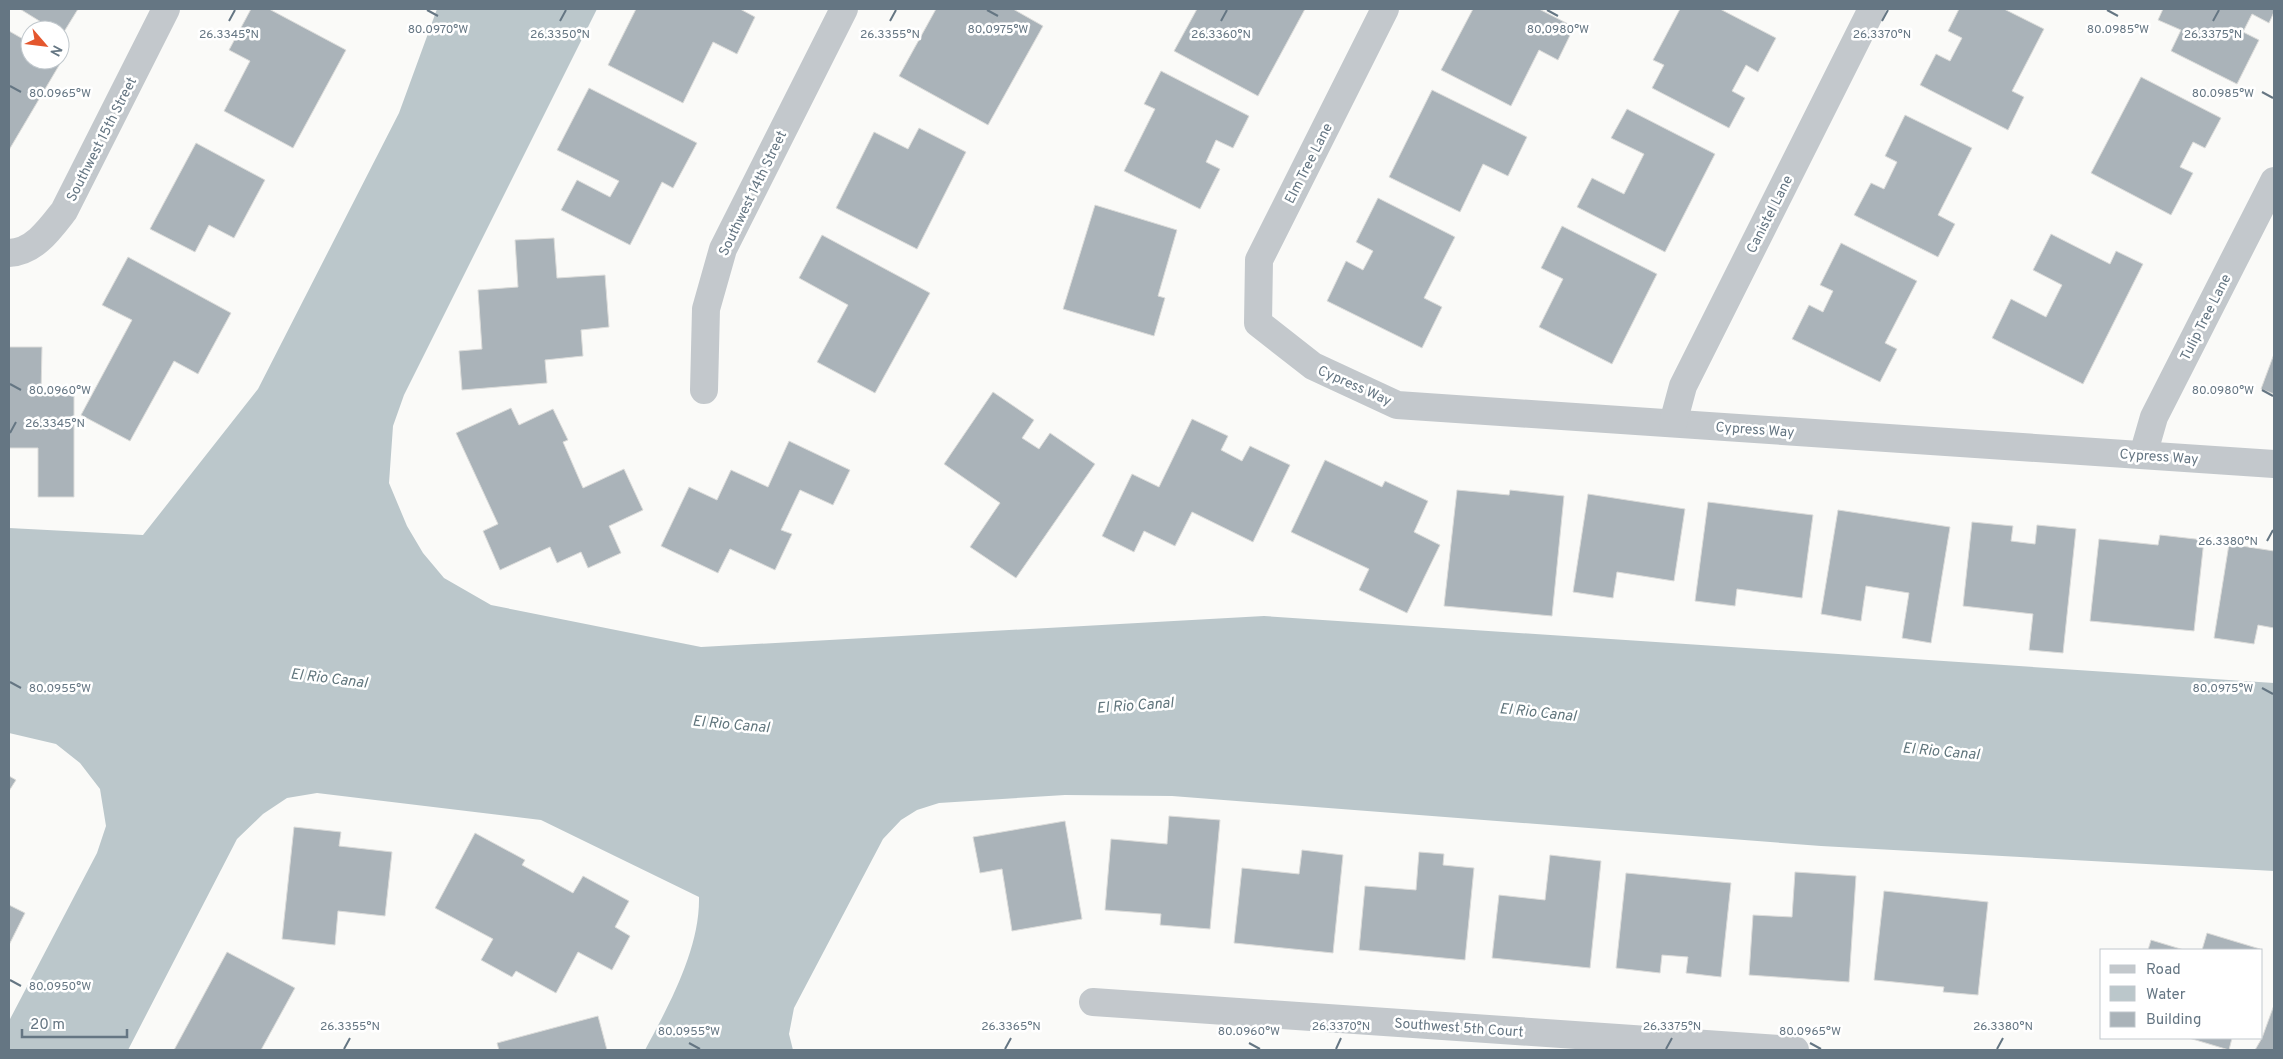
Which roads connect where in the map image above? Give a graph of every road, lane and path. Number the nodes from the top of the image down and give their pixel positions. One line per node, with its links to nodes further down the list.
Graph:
1 (166, 9): 6 (street, Southwest 15th Street)
2 (844, 9): 8 (street, Southwest 14th Street)
3 (1385, 9): 7 (street, Elm Tree Lane)
4 (1872, 9): 9 (street, Canistel Lane)
5 (2274, 181): 10 (street, Tulip Tree Lane)
6 (13, 253)
7 (1258, 323): 9 (street, Cypress Way)
8 (704, 390)
9 (1673, 423): 10 (street, Cypress Way)
10 (2143, 455): 11 (street, Cypress Way)
11 (2274, 464)
12 (1093, 1002): 13 (street, Southwest 5th Court)
13 (1795, 1050)

